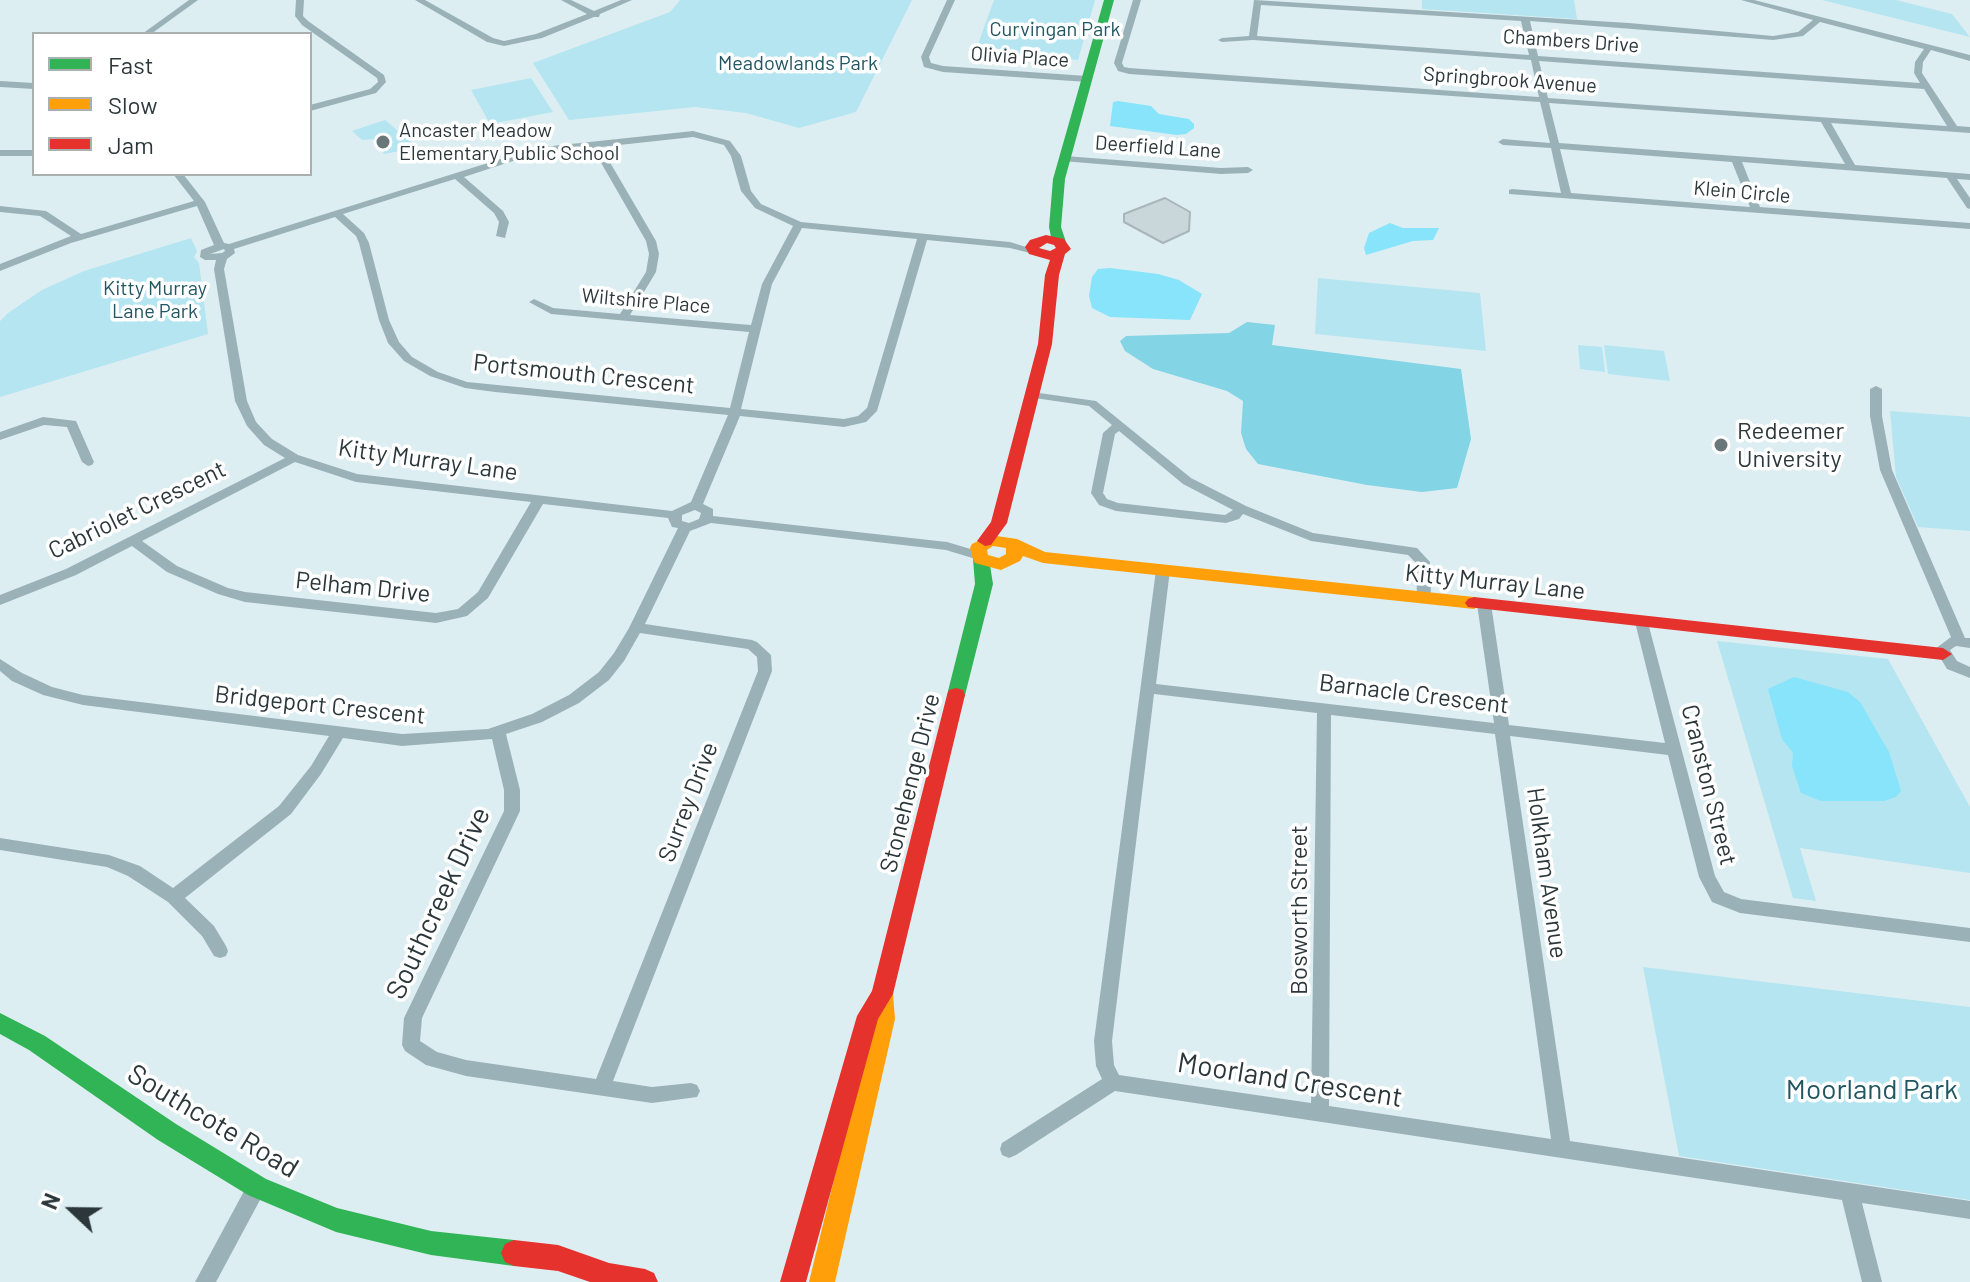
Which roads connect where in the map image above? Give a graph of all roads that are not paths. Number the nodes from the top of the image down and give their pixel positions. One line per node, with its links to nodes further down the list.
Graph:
1 (194, 0): 14 (street)
2 (300, 0): 25 (street)
3 (419, 0): 11 (street)
4 (565, 0): 11 (street)
5 (628, 0): 11 (street)
6 (951, 0): 20 (street, Olivia Place)
7 (1109, 0): 20 (street)
8 (1137, 0): 24 (street, Springbrook Avenue)
9 (1745, 0): 13 (street)
10 (1258, 1): 12 (street); 15 (street)
11 (596, 15)
12 (1525, 19): 13 (street); 18 (street)
13 (1819, 19): 17 (street)
14 (149, 32)
15 (1253, 38): 16 (street, Chambers Drive); 18 (street, Chambers Drive)
16 (1222, 40)
17 (1929, 47): 19 (street); 23 (street)
18 (1533, 57): 23 (street, Chambers Drive); 24 (street)
19 (1970, 58)
20 (1087, 79): 34 (street)
21 (0, 84): 22 (street)
22 (32, 86)
23 (1924, 86): 27 (street)
24 (1543, 100): 26 (street, Springbrook Avenue); 31 (street)
25 (312, 107)
26 (1824, 119): 27 (street, Springbrook Avenue); 36 (street)
27 (1954, 129): 28 (street, Springbrook Avenue)
28 (1970, 130)
29 (1503, 142): 31 (street, Klein Circle)
30 (595, 144): 40 (street); 49 (street); 58 (street)
31 (1554, 146): 35 (street, Klein Circle); 43 (street)
32 (0, 153): 33 (street)
33 (32, 153)
34 (1065, 159): 37 (street, Deerfield Lane); 54 (street)
35 (1736, 160): 36 (street, Klein Circle); 47 (street)
36 (1852, 169): 38 (street, Klein Circle)
37 (1248, 170)
38 (1950, 175): 41 (street, Klein Circle); 45 (street)
39 (180, 176): 44 (street, Kitty Murray Lane)
40 (457, 176): 48 (street); 51 (street)
41 (1970, 177)
42 (1512, 192): 43 (street, Klein Circle)
43 (1567, 196): 47 (street, Klein Circle)
44 (200, 202): 52 (street); 55 (street, Kitty Murray Lane)
45 (1970, 206)
46 (0, 209): 52 (street)
47 (1757, 211): 50 (street, Klein Circle)
48 (337, 214): 55 (street); 62 (street, Portsmouth Crescent)
49 (799, 225): 53 (street); 59 (street)
50 (1970, 226)
51 (501, 236)
52 (79, 237): 56 (street)
53 (923, 237): 54 (street); 62 (street, Portsmouth Crescent)
54 (1046, 244): 61 (street)
55 (221, 254): 65 (street, Kitty Murray Lane)
56 (0, 268)
57 (534, 302): 58 (street, Wiltshire Place)
58 (623, 317): 59 (street, Wiltshire Place)
59 (756, 329): 62 (street)
60 (1876, 389): 84 (street)
61 (1032, 395): 63 (street); 72 (street)
62 (734, 412): 68 (street)
63 (1119, 425): 69 (street); 69 (street)
64 (0, 436): 66 (street)
65 (294, 458): 67 (street, Kitty Murray Lane); 74 (street, Cabriolet Crescent)
66 (88, 462)
67 (539, 500): 70 (street, Kitty Murray Lane); 74 (street, Pelham Drive)
68 (696, 505): 70 (street); 71 (street)
69 (1241, 509): 79 (street)
70 (675, 515): 73 (street)
71 (708, 519): 73 (street); 75 (street)
72 (999, 523): 75 (street); 76 (street)
73 (685, 527): 83 (street, Bridgeport Crescent)
74 (134, 541): 80 (street, Cabriolet Crescent)
75 (981, 550): 76 (street, Kitty Murray Lane); 78 (street, Stonehenge Drive)
76 (1011, 553): 77 (street, Kitty Murray Lane); 78 (street)
77 (1163, 570): 79 (street, Kitty Murray Lane); 88 (street)
78 (984, 584): 98 (street, Stonehenge Drive)
79 (1424, 598): 81 (street, Kitty Murray Lane)
80 (0, 600)
81 (1484, 604): 82 (street, Kitty Murray Lane); 90 (street, Holkham Avenue)
82 (1642, 622): 85 (street, Kitty Murray Lane); 93 (street, Cranston Street)
83 (636, 628): 92 (street, Bridgeport Crescent); 101 (street, Surrey Drive)
84 (1965, 642): 85 (street)
85 (1943, 654): 87 (street)
86 (0, 664): 91 (street, Bridgeport Crescent)
87 (1970, 673)
88 (1148, 688): 89 (street, Barnacle Crescent); 100 (street)
89 (1324, 708): 90 (street, Barnacle Crescent); 103 (street, Bosworth Street)
90 (1502, 729): 93 (street, Barnacle Crescent); 105 (street, Holkham Avenue)
91 (339, 732): 92 (street, Bridgeport Crescent); 95 (street)
92 (498, 732): 101 (street, Southcreek Drive)
93 (1675, 750): 96 (street, Cranston Street)
94 (0, 844): 95 (street)
95 (174, 897): 97 (street)
96 (1970, 935)
97 (220, 951)
98 (882, 994): 111 (street, Stonehenge Drive); 112 (street, Stonehenge Drive)
99 (0, 1023): 106 (street, Southcote Road)
100 (1113, 1082): 103 (street, Moorland Crescent); 104 (street)
101 (601, 1089): 102 (street)
102 (691, 1091)
103 (1320, 1113): 105 (street, Moorland Crescent)
104 (1009, 1149)
105 (1562, 1149): 107 (street, Moorland Crescent)
106 (257, 1187): 109 (street); 110 (street, Southcote Road)
107 (1850, 1192): 108 (street, Moorland Crescent); 113 (street)
108 (1970, 1210)
109 (205, 1282)
110 (645, 1282)
111 (793, 1282)
112 (822, 1282)
113 (1872, 1282)

